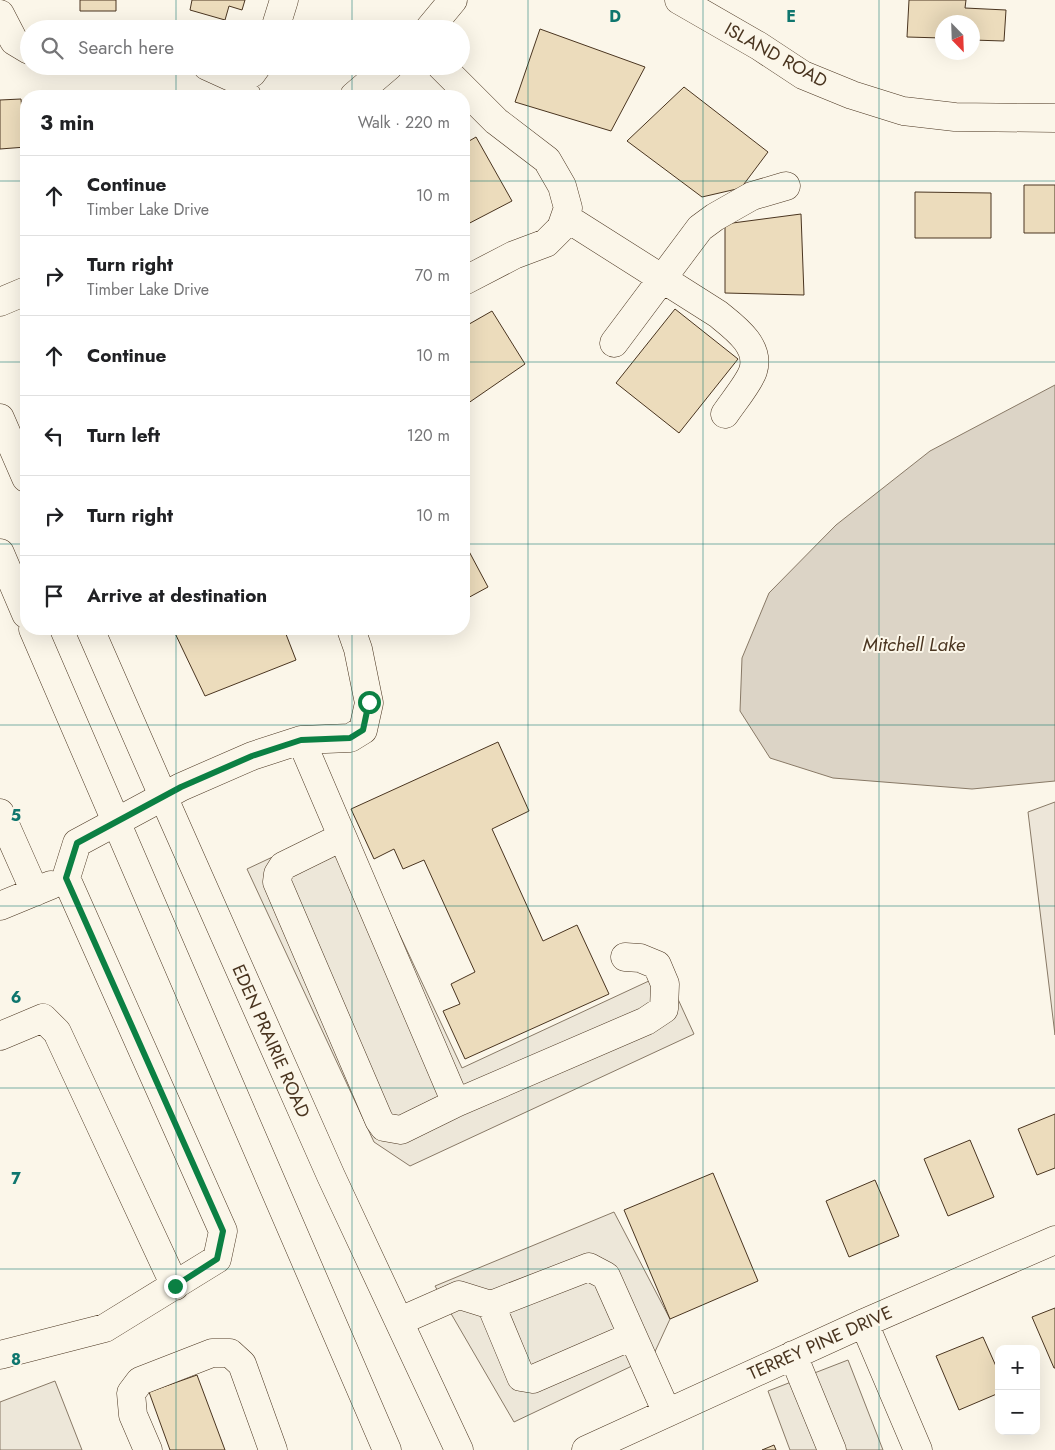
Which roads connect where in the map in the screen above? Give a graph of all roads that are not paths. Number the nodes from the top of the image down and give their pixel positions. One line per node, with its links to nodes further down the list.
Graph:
1 (284, 0): 5 (street)
2 (453, 0): 6 (street)
3 (679, 0): 15 (street, ISLAND ROAD)
4 (0, 14): 7 (street)
5 (278, 20)
6 (436, 20)
7 (20, 45)
8 (232, 75): 11 (street)
9 (378, 75): 12 (street)
10 (450, 75): 13 (street)
11 (248, 81)
12 (361, 90)
13 (465, 90)
14 (470, 95): 17 (street)
15 (1055, 118)
16 (786, 186): 19 (street)
17 (564, 217): 18 (street); 19 (street)
18 (470, 278)
19 (663, 279): 22 (street); 23 (street)
20 (20, 294): 21 (street)
21 (0, 302)
22 (614, 343)
23 (725, 414)
24 (0, 418): 25 (street)
25 (20, 464)
26 (0, 553): 27 (street)
27 (20, 600)
28 (35, 635): 34 (street)
29 (93, 635): 32 (street, EDEN PRAIRIE ROAD)
30 (354, 635): 31 (street)
31 (301, 740): 32 (street); 35 (street)
32 (163, 796): 34 (street); 45 (street, EDEN PRAIRIE ROAD)
33 (1, 817): 37 (street)
34 (116, 822): 36 (street); 53 (street)
35 (342, 836): 41 (street); 41 (street)
36 (66, 878): 37 (street); 43 (street)
37 (35, 892): 38 (street)
38 (0, 906)
39 (625, 957): 41 (street)
40 (0, 1036): 43 (street)
41 (456, 1103)
42 (1055, 1240): 46 (street, TERREY PINE DRIVE)
43 (175, 1286): 48 (street)
44 (491, 1306): 45 (street); 47 (street); 47 (street)
45 (400, 1320): 54 (street, EDEN PRAIRIE ROAD)
46 (864, 1323): 49 (street, TERREY PINE DRIVE); 57 (street)
47 (632, 1336): 50 (street)
48 (0, 1355)
49 (793, 1355): 50 (street, TERREY PINE DRIVE); 56 (street)
50 (667, 1413): 55 (street, TERREY PINE DRIVE)
51 (148, 1450): 52 (street)
52 (273, 1450)
53 (387, 1450)
54 (458, 1450)
55 (586, 1450)
56 (832, 1450)
57 (918, 1450)

